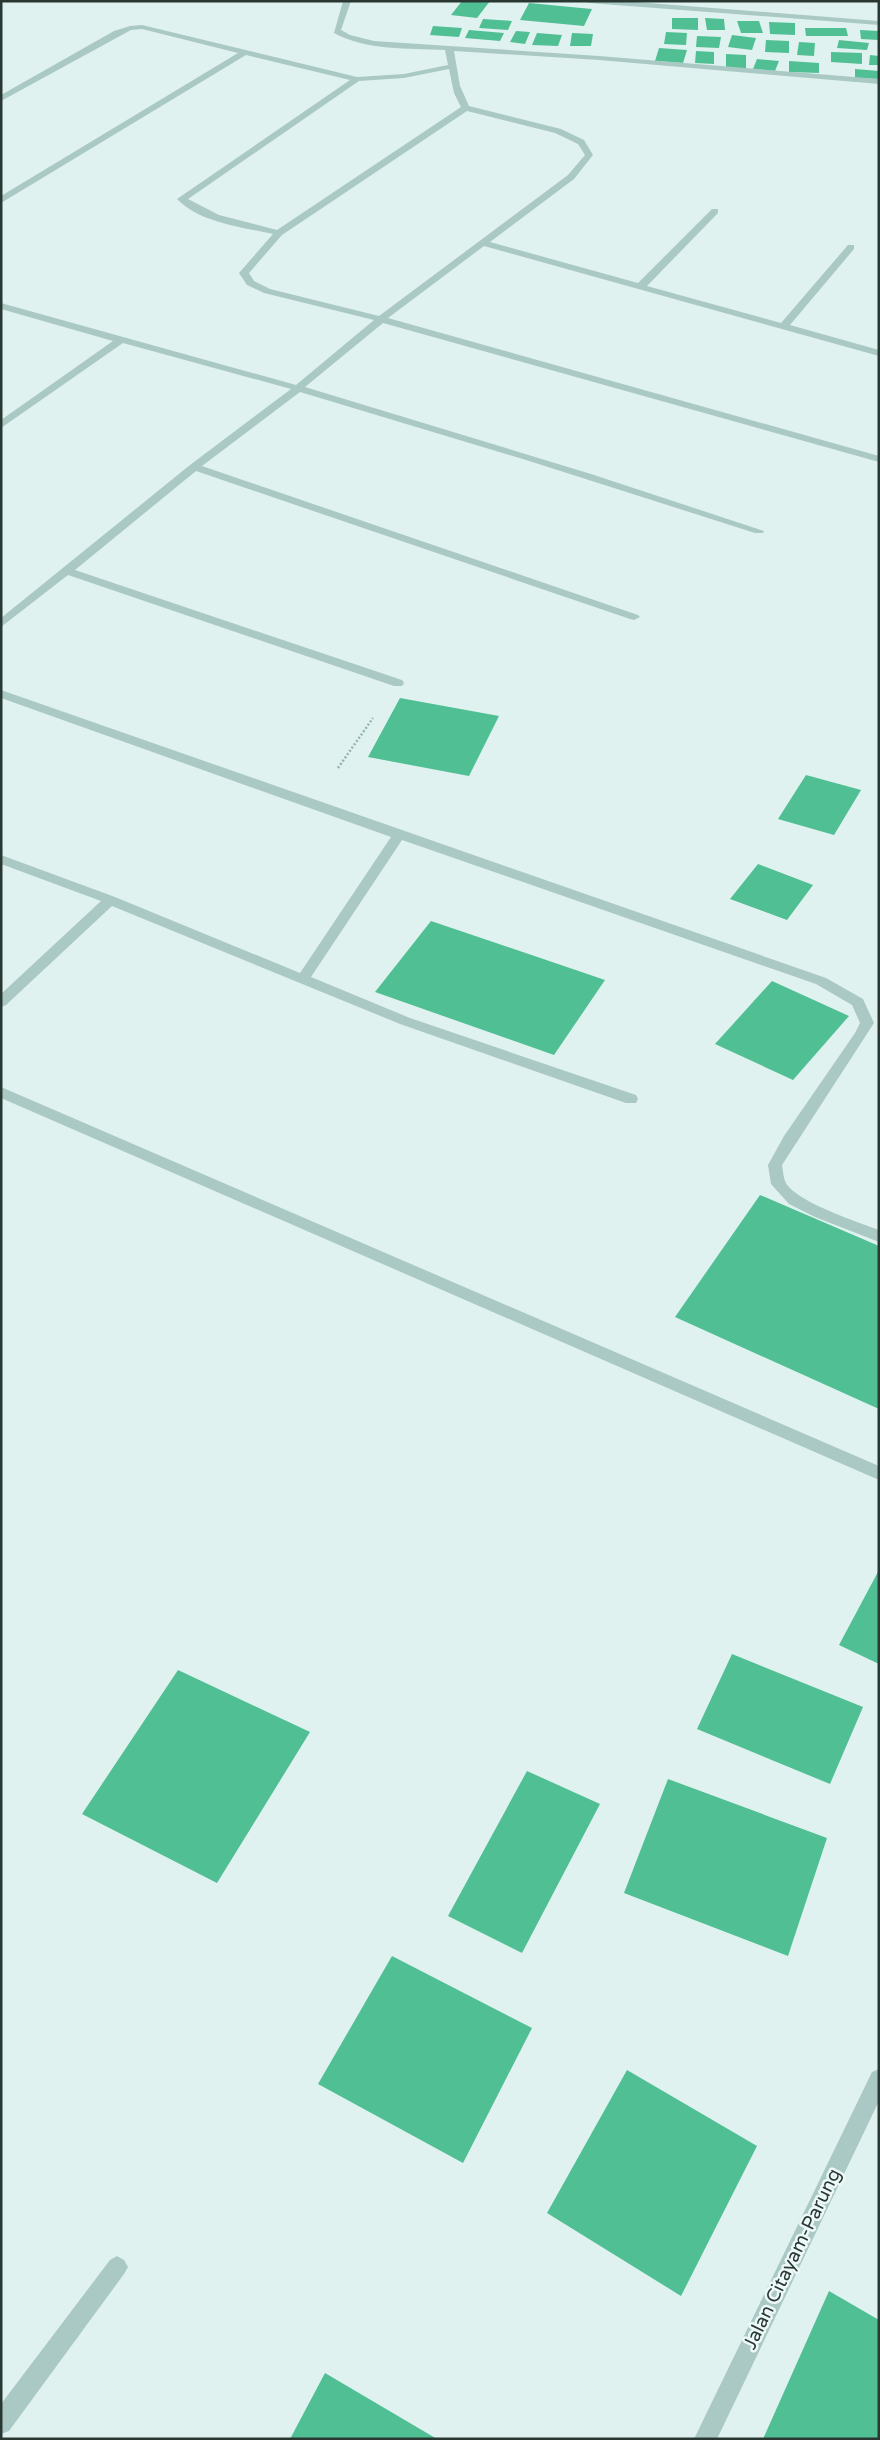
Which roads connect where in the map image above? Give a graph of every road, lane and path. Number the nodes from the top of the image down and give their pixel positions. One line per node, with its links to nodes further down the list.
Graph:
1 (347, 1): 4 (street)
2 (589, 1): 3 (street)
3 (879, 23)
4 (449, 48): 6 (street); 8 (street)
5 (246, 52): 7 (street); 9 (street); 11 (street)
6 (453, 66): 7 (street); 10 (street)
7 (357, 79): 13 (street)
8 (879, 82)
9 (1, 99)
10 (466, 108): 13 (street); 14 (street)
11 (1, 200)
12 (715, 211): 16 (street)
13 (279, 233): 18 (street)
14 (482, 243): 16 (street); 18 (street)
15 (851, 247): 19 (street)
16 (638, 288): 19 (street)
17 (1, 306): 20 (street)
18 (381, 319): 22 (street); 24 (street)
19 (784, 326): 21 (street)
20 (119, 341): 22 (street); 23 (street)
21 (879, 353)
22 (298, 388): 25 (street); 26 (street)
23 (1, 425)
24 (879, 459)
25 (194, 466): 27 (street); 28 (street)
26 (759, 531)
27 (68, 570): 29 (street); 30 (street)
28 (634, 617)
29 (1, 624)
30 (398, 683): 32 (path)
31 (1, 694): 32 (street)
32 (313, 804): 33 (street)
33 (399, 835): 36 (street); 40 (street)
34 (1, 858): 35 (street)
35 (110, 900): 36 (street); 37 (street)
36 (302, 980): 39 (street)
37 (1, 1002)
38 (1, 1092): 41 (street)
39 (631, 1099)
40 (879, 1236)
41 (879, 1473)
42 (879, 2079): 45 (street, Jalan Citayam-Parung)
43 (117, 2267): 44 (street)
44 (1, 2423)
45 (705, 2439)

